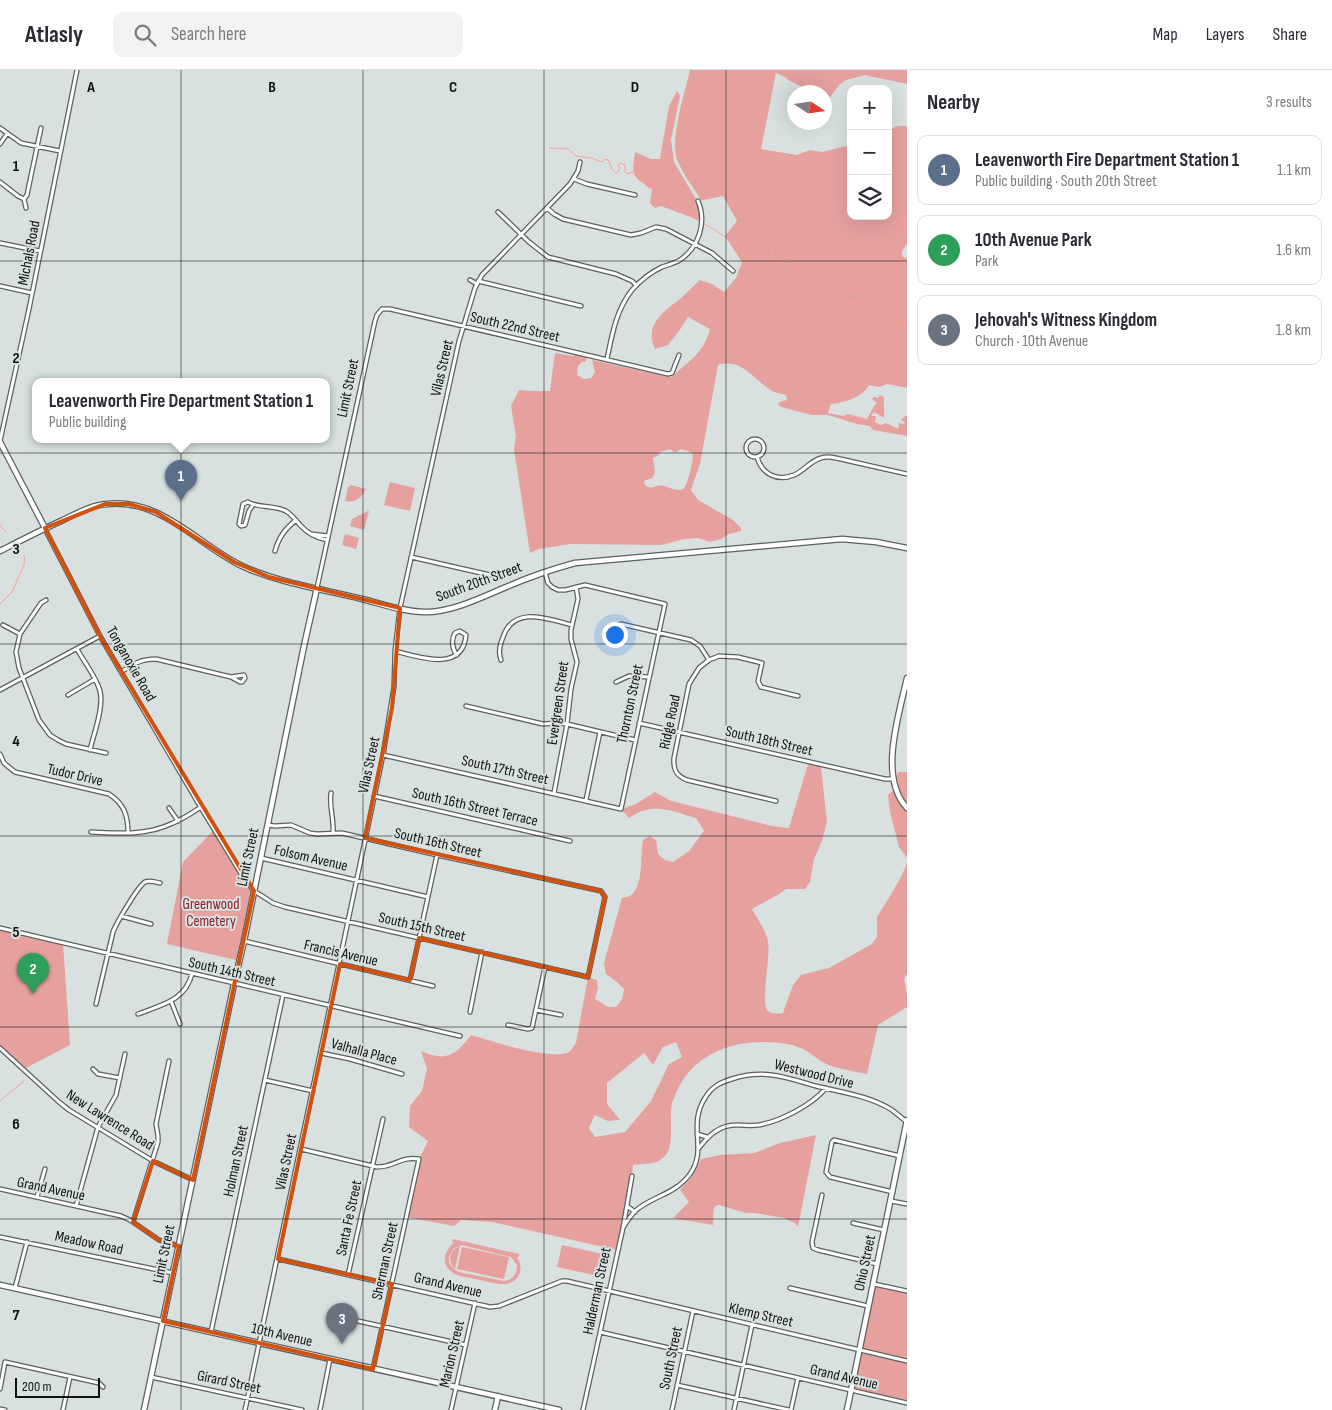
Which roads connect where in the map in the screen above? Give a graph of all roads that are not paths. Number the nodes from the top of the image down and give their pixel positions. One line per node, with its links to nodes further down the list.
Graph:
1 (77, 70): 7 (street, Michals Road)
2 (0, 128): 4 (street)
3 (41, 128): 6 (street)
4 (7, 134): 5 (street); 6 (street)
5 (0, 144)
6 (37, 148): 7 (street); 12 (street)
7 (60, 151): 20 (street, Michals Road)
8 (580, 162): 9 (street, Vilas Street)
9 (574, 179): 11 (street); 15 (street, Vilas Street)
10 (0, 182): 12 (street)
11 (635, 195)
12 (24, 199): 14 (street)
13 (698, 201): 19 (street)
14 (26, 208)
15 (547, 208): 17 (street, Vilas Street); 19 (street)
16 (498, 212): 17 (street)
17 (521, 234): 23 (street, Vilas Street); 24 (street)
18 (0, 243): 20 (street)
19 (695, 243): 21 (street); 24 (street)
20 (40, 251): 26 (street, Michals Road)
21 (733, 271)
22 (470, 280): 23 (street)
23 (477, 282): 27 (street); 29 (street, Vilas Street)
24 (636, 285): 31 (street)
25 (0, 286): 26 (street)
26 (32, 293): 32 (street, Michals Road)
27 (581, 306)
28 (380, 311): 29 (street, South 22nd Street); 38 (street, Limit Street)
29 (464, 327): 31 (street, South 22nd Street); 42 (street, Vilas Street)
30 (679, 355): 31 (street, South 22nd Street)
31 (607, 359)
32 (0, 441): 37 (street, Tonganoxie Road)
33 (757, 457): 33 (street); 34 (street)
34 (907, 474)
35 (253, 505): 35 (street); 36 (street)
36 (296, 520): 38 (street); 41 (street)
37 (45, 528): 40 (street, South 20th Street); 46 (street, South 20th Street); 54 (street, Tonganoxie Road)
38 (327, 538): 46 (street, Limit Street)
39 (907, 548): 43 (street, South 20th Street)
40 (0, 551)
41 (275, 551)
42 (411, 557): 44 (street); 48 (street, Vilas Street)
43 (545, 572): 45 (street); 48 (street, South 20th Street)
44 (490, 574)
45 (576, 587): 49 (street, Evergreen Street); 52 (street, Thornton Street)
46 (317, 588): 48 (street, South 20th Street); 91 (street, Limit Street)
47 (46, 600): 53 (street)
48 (400, 608): 56 (street, Vilas Street)
49 (572, 624): 58 (street); 72 (street, Evergreen Street)
50 (3, 625): 53 (street)
51 (616, 626): 52 (street)
52 (659, 632): 59 (street); 62 (street, Thornton Street)
53 (20, 634): 63 (street)
54 (100, 636): 55 (street); 60 (street, Tonganoxie Road)
55 (77, 649): 63 (street); 65 (street)
56 (395, 651): 57 (street); 79 (street, Vilas Street)
57 (457, 655): 57 (street)
58 (501, 660)
59 (709, 660): 69 (street); 74 (street, Ridge Road)
60 (121, 672): 61 (street); 86 (street, Tonganoxie Road)
61 (231, 677)
62 (649, 677): 66 (street); 71 (street, Thornton Street)
63 (23, 678): 67 (street); 76 (street)
64 (907, 678): 80 (street)
65 (95, 679): 68 (street); 76 (street)
66 (616, 682)
67 (0, 690)
68 (68, 696)
69 (798, 696)
70 (466, 706): 72 (street)
71 (639, 723): 74 (street, South 18th Street); 75 (street, Thornton Street)
72 (567, 724): 73 (street); 82 (street, Evergreen Street)
73 (600, 732): 75 (street); 84 (street)
74 (679, 732): 80 (street, South 18th Street); 85 (street, Ridge Road)
75 (635, 740): 89 (street, Thornton Street)
76 (90, 750): 77 (street)
77 (106, 753)
78 (0, 754): 94 (street, Tudor Drive)
79 (383, 754): 82 (street, South 17th Street); 83 (street, Vilas Street)
80 (894, 779): 88 (street)
81 (331, 793): 93 (street)
82 (554, 793): 84 (street, South 17th Street)
83 (374, 796): 95 (street, Vilas Street); 96 (street, South 16th Street Terrace)
84 (586, 800): 89 (street, South 17th Street)
85 (776, 801)
86 (201, 807): 90 (street); 101 (street, Tonganoxie Road)
87 (169, 808): 90 (street)
88 (907, 808)
89 (621, 809)
90 (178, 821): 94 (street)
91 (268, 825): 93 (street, South 16th Street); 98 (street, Limit Street)
92 (91, 832): 94 (street)
93 (333, 832): 95 (street, South 16th Street)
94 (128, 833)
95 (365, 838): 97 (street, South 16th Street); 99 (street, Vilas Street)
96 (570, 841)
97 (436, 855): 102 (street); 114 (street, South 16th Street)
98 (261, 858): 99 (street, Folsom Avenue); 101 (street, Limit Street)
99 (356, 880): 102 (street, Folsom Avenue); 104 (street, Vilas Street)
100 (160, 883): 103 (street)
101 (254, 891): 104 (street, South 15th Street); 108 (street, Limit Street)
102 (428, 897): 107 (street)
103 (121, 916): 105 (street); 110 (street)
104 (348, 921): 107 (street, South 15th Street); 111 (street, Vilas Street)
105 (151, 924)
106 (0, 928): 110 (street, South 14th Street)
107 (419, 938): 109 (street, South 15th Street); 115 (street)
108 (244, 941): 111 (street, Francis Avenue); 116 (street, Limit Street)
109 (482, 952): 112 (street, South 15th Street); 123 (street)
110 (108, 955): 113 (street, South 14th Street); 120 (street)
111 (340, 964): 115 (street, Francis Avenue); 121 (street, Vilas Street)
112 (545, 967): 114 (street, South 15th Street); 122 (street)
113 (192, 974): 116 (street, South 14th Street); 119 (street)
114 (588, 977)
115 (410, 980): 117 (street, Francis Avenue)
116 (234, 984): 118 (street, South 14th Street); 151 (street, Limit Street)
117 (433, 986)
118 (283, 995): 121 (street, South 14th Street); 136 (street, Holman Street)
119 (171, 1001): 124 (street); 126 (street)
120 (96, 1004)
121 (331, 1006): 128 (street, South 14th Street); 130 (street, Vilas Street)
122 (536, 1010): 125 (street); 127 (street)
123 (470, 1012)
124 (138, 1014)
125 (561, 1015)
126 (180, 1024)
127 (508, 1025)
128 (460, 1036)
129 (0, 1048): 141 (street, New Lawrence Road)
130 (321, 1053): 134 (street, Valhalla Place); 138 (street, Vilas Street)
131 (125, 1054): 135 (street)
132 (169, 1062): 147 (street)
133 (93, 1069): 135 (street)
134 (402, 1074)
135 (120, 1078): 141 (street)
136 (265, 1080): 138 (street); 186 (street, Holman Street)
137 (826, 1088): 140 (street, Westwood Drive); 142 (street, Westwood Drive); 143 (street)
138 (313, 1092): 144 (street, Vilas Street)
139 (383, 1119): 148 (street, Santa Fe Street)
140 (907, 1121): 146 (street, Ohio Street)
141 (98, 1127): 147 (street, New Lawrence Road); 158 (street)
142 (697, 1134): 143 (street); 145 (street, Westwood Drive)
143 (707, 1137): 145 (street)
144 (300, 1149): 148 (street); 168 (street, Vilas Street)
145 (698, 1149): 160 (street, Westwood Drive)
146 (900, 1156): 153 (street, Ohio Street); 153 (street)
147 (153, 1161): 151 (street, New Lawrence Road); 161 (street)
148 (372, 1166): 171 (street, Santa Fe Street); 172 (street, Sherman Street)
149 (45, 1169): 155 (street)
150 (632, 1176): 159 (street, Halderman Street)
151 (192, 1180): 167 (street, Limit Street)
152 (0, 1189): 155 (street, Grand Avenue)
153 (893, 1192): 156 (street, Ohio Street)
154 (822, 1195): 169 (street)
155 (37, 1197): 158 (street, Grand Avenue)
156 (891, 1200): 157 (street); 164 (street, Ohio Street)
157 (907, 1204)
158 (76, 1206): 161 (street, Grand Avenue)
159 (627, 1206): 160 (street); 163 (street, Halderman Street)
160 (635, 1212): 163 (street, Westwood Drive)
161 (133, 1222): 167 (street, Grand Avenue)
162 (853, 1223): 164 (street)
163 (623, 1228): 177 (street, Halderman Street)
164 (885, 1230): 169 (street, Ohio Street)
165 (0, 1237): 166 (street, Meadow Road)
166 (27, 1242): 170 (street, Meadow Road); 175 (street)
167 (179, 1246): 170 (street, Limit Street)
168 (278, 1259): 171 (street, Grand Avenue); 188 (street, Vilas Street)
169 (877, 1264): 173 (street, Ohio Street)
170 (173, 1273): 182 (street, Limit Street)
171 (348, 1275): 172 (street, Grand Avenue)
172 (392, 1284): 179 (street, Grand Avenue); 185 (street, Sherman Street)
173 (874, 1284): 178 (street); 180 (street, Ohio Street)
174 (0, 1285): 175 (street, 10th Avenue)
175 (15, 1288): 182 (street, 10th Avenue)
176 (790, 1288): 180 (street)
177 (609, 1290): 179 (street, Grand Avenue); 181 (street, Klemp Street); 187 (street, Halderman Street)
178 (907, 1291)
179 (475, 1303): 189 (street, Marion Street)
180 (869, 1306): 190 (street, Ohio Street)
181 (693, 1311): 184 (street, Klemp Street); 191 (street, South Street)
182 (163, 1321): 186 (street, 10th Avenue); 197 (street, Limit Street)
183 (358, 1322): 185 (street)
184 (752, 1325): 190 (street, Klemp Street); 194 (street)
185 (382, 1327): 189 (street); 195 (street, Sherman Street)
186 (211, 1332): 188 (street, 10th Avenue)
187 (600, 1332): 191 (street, Grand Avenue); 218 (street, Halderman Street)
188 (259, 1342): 192 (street, 10th Avenue); 205 (street, Vilas Street)
189 (466, 1345): 201 (street, Marion Street)
190 (860, 1350): 193 (street, Klemp Street); 203 (street, Ohio Street)
191 (684, 1352): 194 (street, Grand Avenue); 199 (street, South Street)
192 (330, 1359): 195 (street, 10th Avenue); 214 (street)
193 (907, 1361)
194 (743, 1366): 198 (street, Grand Avenue); 206 (street)
195 (373, 1369): 201 (street, 10th Avenue)
196 (70, 1377): 200 (street); 202 (street); 210 (street)
197 (151, 1377): 205 (street, Girard Street); 211 (street, Limit Street)
198 (798, 1378): 203 (street, Grand Avenue); 221 (street)
199 (677, 1385): 206 (street); 219 (street, South Street)
200 (103, 1387)
201 (456, 1388): 204 (street, 10th Avenue); 215 (street, Marion Street)
202 (0, 1389)
203 (852, 1390): 207 (street, Grand Avenue); 222 (street, Ohio Street)
204 (498, 1396): 216 (street); 217 (street, 10th Avenue)
205 (248, 1398): 212 (street, Vilas Street); 213 (street, Girard Street)
206 (736, 1398): 220 (street); 221 (street)
207 (907, 1403)
208 (0, 1409): 209 (street)
209 (5, 1410)
210 (63, 1410)
211 (144, 1410)
212 (245, 1410)
213 (302, 1410)
214 (320, 1410)
215 (451, 1410)
216 (495, 1410)
217 (559, 1410)
218 (583, 1410)
219 (672, 1410)
220 (734, 1410)
221 (790, 1410)
222 (847, 1410)

